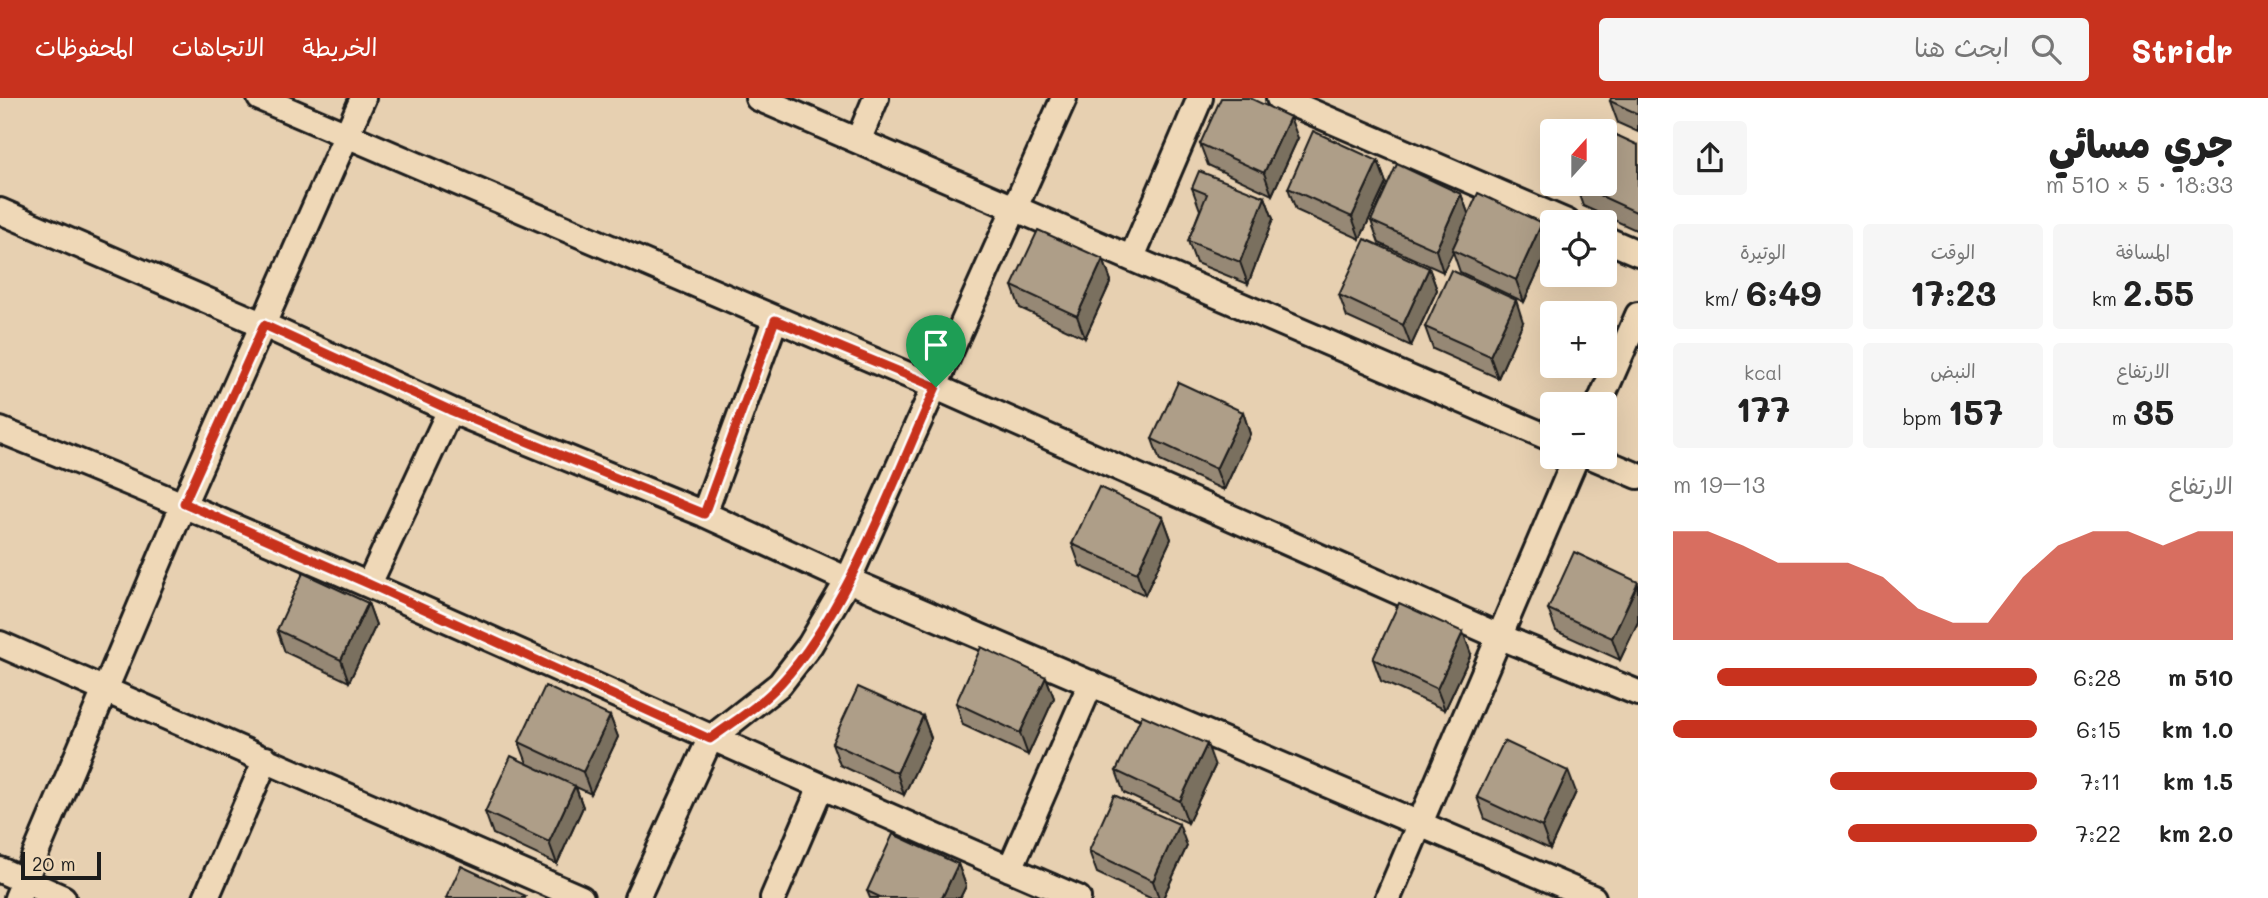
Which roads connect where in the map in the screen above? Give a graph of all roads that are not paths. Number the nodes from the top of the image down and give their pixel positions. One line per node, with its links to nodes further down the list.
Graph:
1 (260, 98): 8 (street)
2 (363, 98): 8 (street)
3 (758, 98): 9 (street)
4 (877, 98): 9 (street)
5 (1064, 98): 10 (street)
6 (1200, 98): 15 (street)
7 (1279, 98): 11 (street)
8 (348, 135): 17 (street); 18 (street)
9 (858, 141): 10 (street)
10 (1014, 209): 15 (street); 19 (street)
11 (1540, 210)
12 (0, 211): 18 (street)
13 (1617, 244): 14 (street)
14 (1638, 253)
15 (1132, 257): 23 (street)
16 (1638, 314): 20 (street)
17 (775, 320): 19 (street); 28 (street)
18 (264, 325): 21 (street); 27 (street)
19 (936, 387): 29 (street); 31 (street)
20 (1604, 392)
21 (450, 410): 28 (street); 30 (street)
22 (0, 430): 27 (street)
23 (1540, 434)
24 (1617, 467): 26 (street)
25 (1571, 469): 31 (street)
26 (1638, 476)
27 (184, 503): 30 (street); 34 (street)
28 (704, 514): 29 (street)
29 (848, 580): 33 (street); 36 (street)
30 (369, 584): 36 (street)
31 (1501, 637): 35 (street); 39 (street)
32 (0, 644): 34 (street)
33 (1091, 683): 39 (street); 40 (street)
34 (108, 689): 37 (street); 42 (street)
35 (1638, 693)
36 (710, 739): 38 (street); 46 (street)
37 (266, 759): 44 (street); 45 (street)
38 (821, 786): 40 (street); 47 (street)
39 (1421, 822): 49 (street); 50 (street)
40 (1010, 869): 48 (street)
41 (0, 870): 42 (street)
42 (21, 889): 43 (street)
43 (63, 898)
44 (206, 898)
45 (582, 898)
46 (637, 898)
47 (773, 898)
48 (1078, 898)
49 (1388, 898)
50 (1593, 898)

